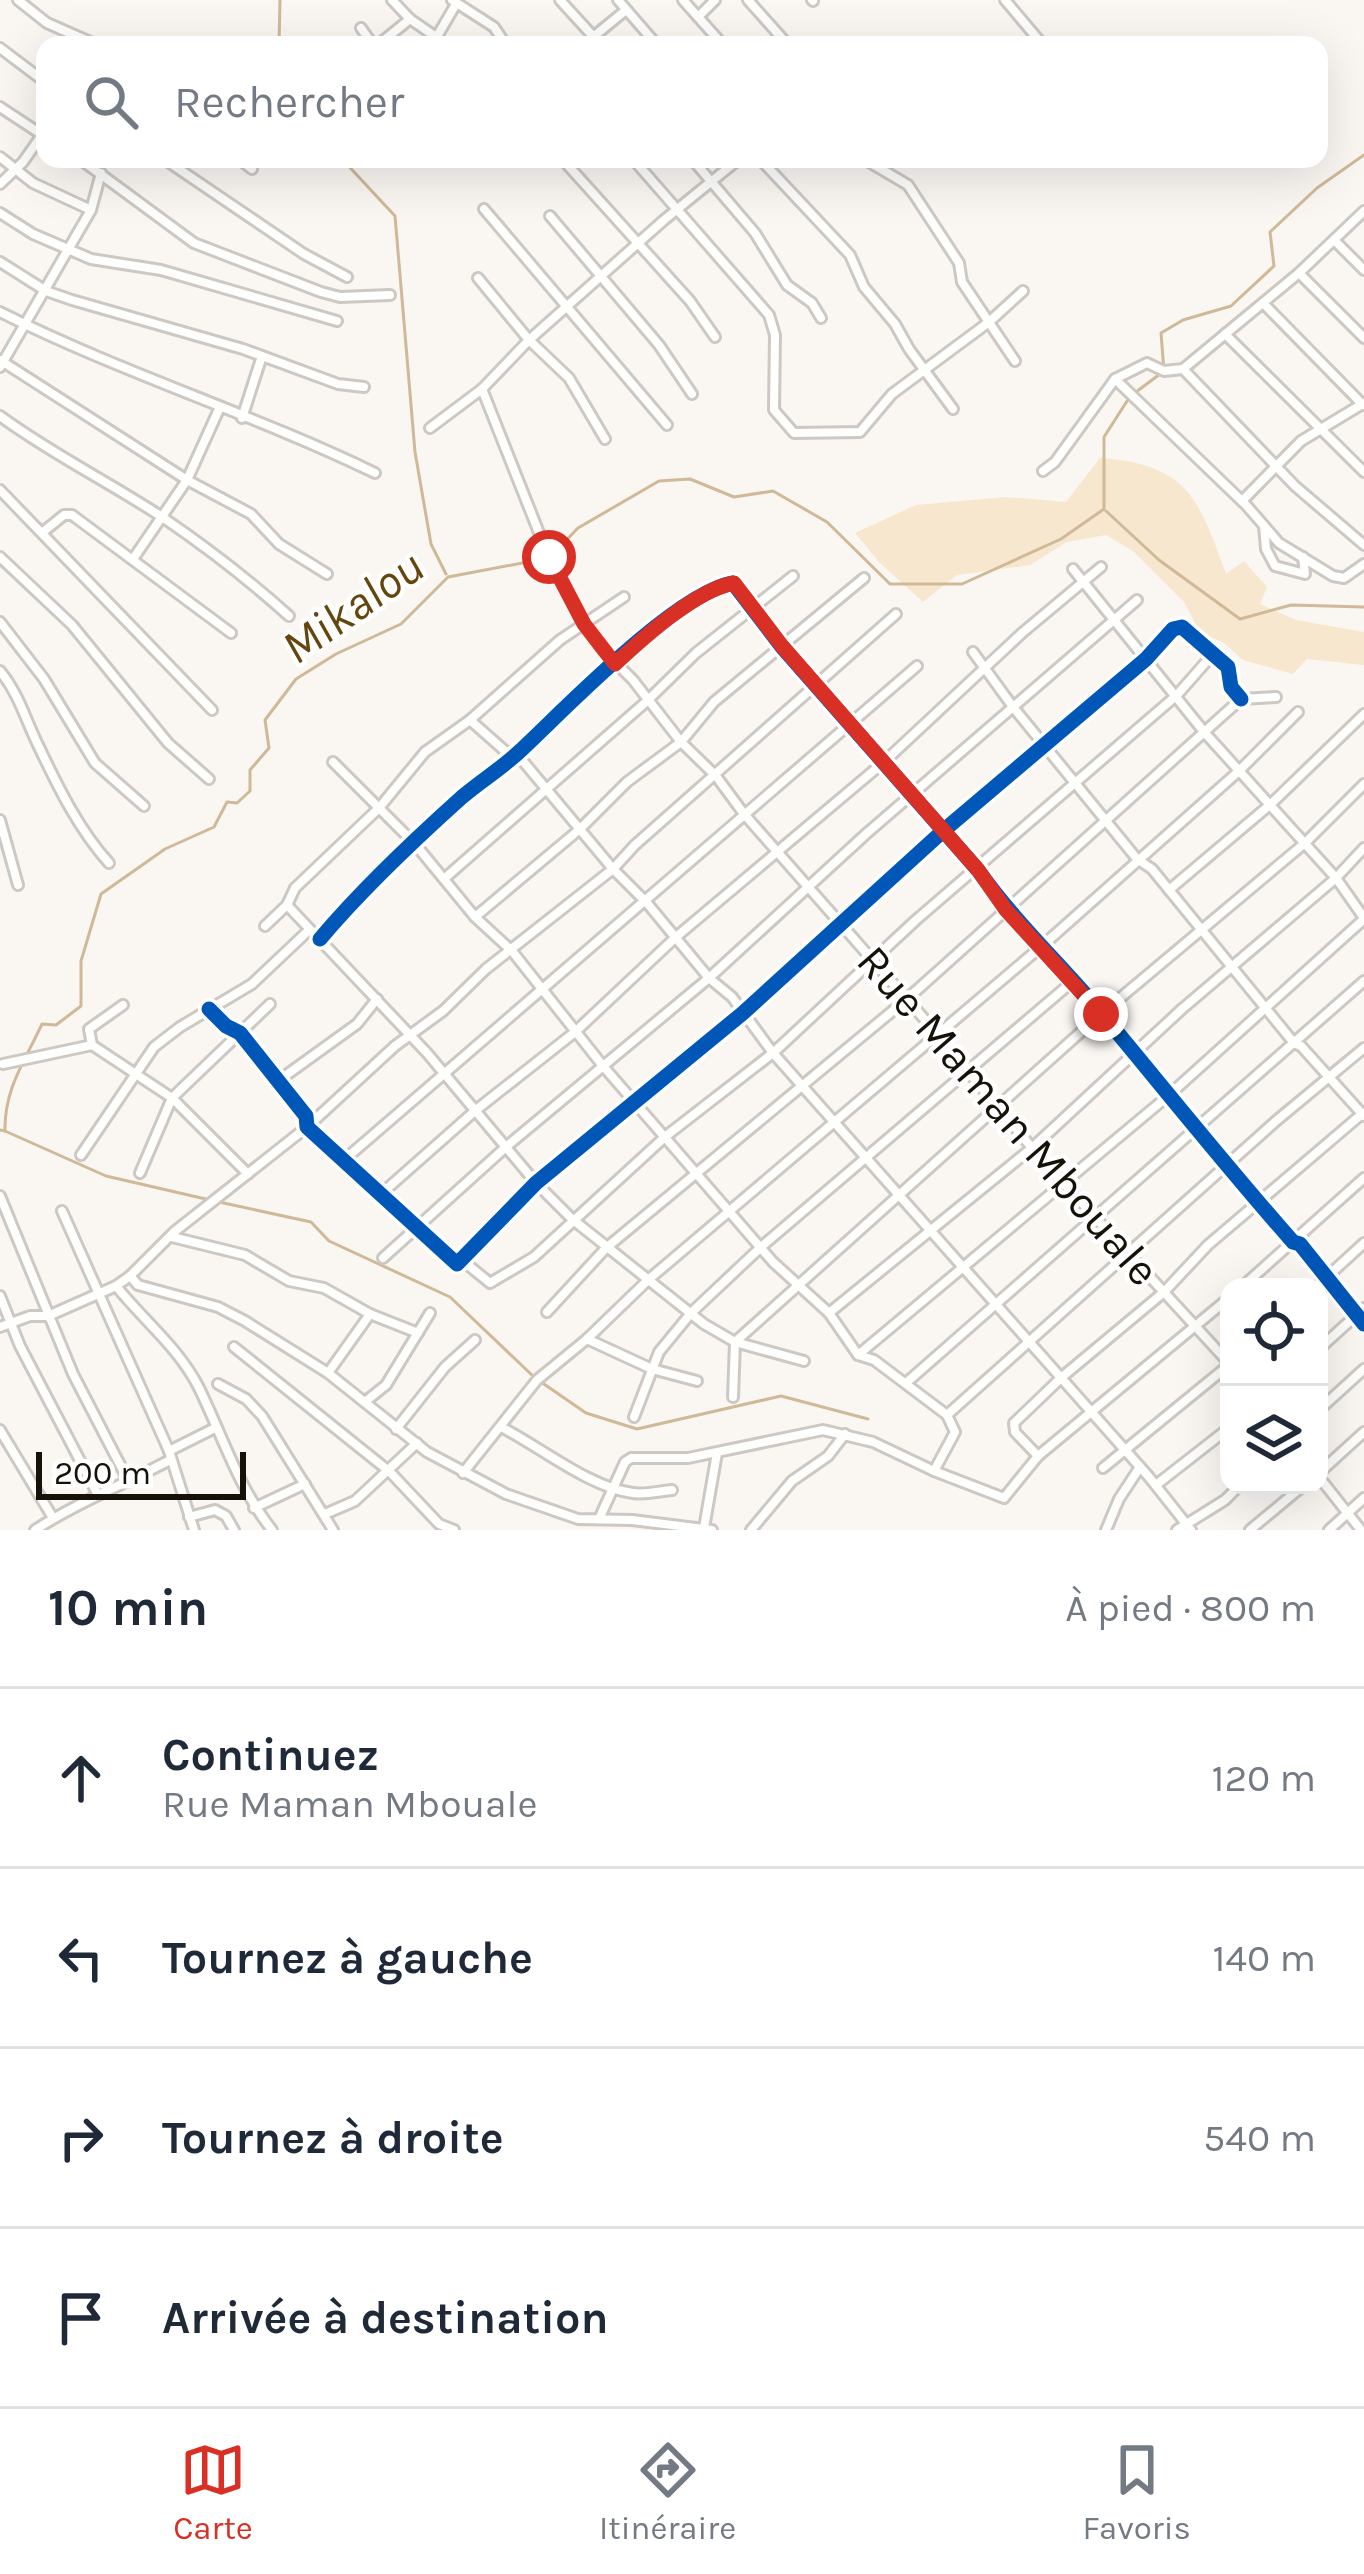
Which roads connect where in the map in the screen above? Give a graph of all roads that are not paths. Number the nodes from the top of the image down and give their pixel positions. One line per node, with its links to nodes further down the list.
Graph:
1 (18, 0): 14 (street)
2 (392, 0): 12 (street)
3 (560, 0): 20 (street)
4 (618, 0): 10 (street)
5 (682, 0): 11 (street)
6 (715, 0): 11 (street)
7 (748, 0): 24 (street)
8 (1005, 0): 25 (street)
9 (454, 2): 18 (street); 19 (street)
10 (626, 10): 21 (street); 22 (street)
11 (698, 16): 23 (street)
12 (410, 19): 16 (street); 17 (street)
13 (361, 28): 15 (street)
14 (77, 36)
15 (368, 36)
16 (387, 36)
17 (429, 36)
18 (437, 36)
19 (500, 36)
20 (592, 36)
21 (602, 36)
22 (649, 36)
23 (716, 36)
24 (780, 36)
25 (1035, 36)
26 (0, 48): 27 (street)
27 (36, 75)
28 (0, 107): 29 (street)
29 (36, 131)
30 (36, 146): 40 (street)
31 (0, 157): 40 (street)
32 (94, 168): 41 (street)
33 (177, 168): 56 (street)
34 (570, 168): 51 (street)
35 (640, 168): 46 (street)
36 (700, 168): 42 (street)
37 (728, 168): 42 (street)
38 (768, 168): 77 (street)
39 (879, 168): 67 (street)
40 (16, 170): 43 (street); 45 (street)
41 (101, 173): 45 (street); 61 (street)
42 (712, 181): 46 (street); 65 (street)
43 (0, 184)
44 (484, 208): 63 (street)
45 (91, 210): 52 (street)
46 (674, 211): 51 (street); 77 (street)
47 (1364, 211): 50 (street)
48 (0, 213): 52 (street)
49 (550, 216): 57 (street)
50 (1334, 240): 54 (street); 55 (street)
51 (638, 243): 57 (street); 70 (street)
52 (68, 249): 59 (street); 66 (street)
53 (0, 262): 59 (street)
54 (1364, 270)
55 (1299, 273): 62 (street); 71 (street)
56 (347, 277)
57 (601, 277): 63 (street); 81 (street)
58 (478, 278): 72 (street)
59 (46, 290): 68 (street); 73 (street)
60 (1023, 291): 67 (street)
61 (390, 295)
62 (1263, 303): 69 (street); 82 (street)
63 (566, 309): 72 (street); 87 (street)
64 (0, 312): 68 (street)
65 (821, 318)
66 (337, 321)
67 (989, 322): 74 (street); 77 (street)
68 (27, 326): 75 (street); 83 (street)
69 (1225, 334): 76 (street); 89 (street)
70 (715, 337)
71 (1364, 338)
72 (529, 340): 80 (street); 90 (street)
73 (262, 356): 79 (street); 86 (street)
74 (1015, 361)
75 (1, 363): 95 (street)
76 (1183, 370): 78 (street); 91 (street)
77 (925, 371): 84 (street)
78 (1115, 380): 92 (street); 97 (street)
79 (364, 387)
80 (482, 389): 88 (street); 119 (street, Rue Maman Mbouale)
81 (692, 394)
82 (1364, 404): 89 (street)
83 (220, 407): 86 (street); 95 (street)
84 (953, 409)
85 (0, 416): 98 (street)
86 (242, 418): 94 (street)
87 (668, 425)
88 (430, 428)
89 (1319, 429): 91 (street); 93 (street)
90 (605, 439)
91 (1275, 467): 97 (street); 101 (street)
92 (1043, 471)
93 (1364, 472)
94 (375, 473)
95 (187, 480): 98 (street); 108 (street)
96 (0, 490): 100 (street)
97 (1242, 501): 99 (street)
98 (162, 518): 104 (street); 116 (street)
99 (1263, 525): 103 (street); 103 (street)
100 (43, 532): 104 (street); 135 (street)
101 (1364, 545)
102 (0, 557): 148 (street)
103 (1303, 557): 105 (street)
104 (133, 559): 120 (street)
105 (1364, 563)
106 (1101, 567): 111 (street)
107 (1073, 568): 111 (street)
108 (327, 574)
109 (793, 576): 114 (street)
110 (864, 578): 121 (street)
111 (1085, 581): 117 (street); 127 (street)
112 (624, 597): 119 (street)
113 (1137, 600): 117 (street)
114 (753, 610): 121 (street); 125 (street); 133 (street)
115 (896, 614): 129 (street)
116 (289, 616)
117 (1116, 620): 124 (street); 134 (street)
118 (0, 622): 154 (street)
119 (584, 624): 125 (street, Rue Maman Mbouale); 138 (street)
120 (231, 633)
121 (782, 646): 129 (street); 141 (street)
122 (973, 652): 127 (street)
123 (1213, 654): 124 (street); 130 (street); 132 (street)
124 (1146, 659): 130 (street); 142 (street)
125 (615, 664): 133 (street, Rue Maman Mbouale); 143 (street)
126 (917, 666): 139 (street)
127 (985, 669): 134 (street); 145 (street)
128 (0, 670): 166 (street)
129 (817, 686): 139 (street); 147 (street)
130 (1177, 695): 140 (street); 149 (street)
131 (1276, 697): 132 (street)
132 (1240, 699): 140 (street)
133 (647, 701): 141 (street, Rue Maman Mbouale); 151 (street)
134 (1013, 707): 142 (street); 152 (street)
135 (212, 710)
136 (1298, 712): 146 (street)
137 (1364, 714): 153 (street)
138 (470, 720): 143 (street); 155 (street)
139 (849, 722): 145 (street); 156 (street)
140 (1205, 733): 146 (street); 158 (street)
141 (681, 742): 147 (street, Rue Maman Mbouale); 159 (street)
142 (1044, 746): 149 (street); 160 (street)
143 (517, 754): 151 (street); 162 (street)
144 (333, 762): 155 (street)
145 (884, 762): 152 (street); 164 (street)
146 (1239, 771): 153 (street); 165 (street)
147 (716, 776): 156 (street, Rue Maman Mbouale); 167 (street)
148 (209, 779)
149 (1077, 782): 158 (street); 168 (street)
150 (1364, 784): 161 (street)
151 (546, 790): 159 (street); 169 (street)
152 (912, 795): 160 (street); 172 (street)
153 (1272, 803): 161 (street); 173 (street)
154 (144, 806)
155 (379, 808): 162 (street); 175 (street)
156 (744, 814): 164 (street, Rue Maman Mbouale); 174 (street)
157 (0, 820): 171 (street)
158 (1108, 822): 165 (street); 176 (street)
159 (580, 829): 167 (street); 177 (street)
160 (943, 831): 168 (street); 179 (street)
161 (1305, 843): 170 (street); 182 (street)
162 (415, 844): 169 (street); 184 (street)
163 (1364, 848): 170 (street)
164 (776, 851): 172 (street, Rue Maman Mbouale); 183 (street)
165 (1138, 859): 173 (street); 185 (street)
166 (109, 862)
167 (613, 869): 174 (street); 186 (street)
168 (978, 870): 176 (street); 187 (street)
169 (445, 878): 177 (street)
170 (1336, 878): 178 (street); 188 (street)
171 (18, 885)
172 (808, 889): 179 (street, Rue Maman Mbouale); 189 (street)
173 (1169, 890): 182 (street)
174 (647, 903): 183 (street); 192 (street)
175 (287, 905): 180 (street); 181 (street)
176 (1006, 910): 185 (street); 194 (street)
177 (475, 916): 186 (street)
178 (1364, 918): 197 (street)
179 (841, 924): 187 (street, Rue Maman Mbouale); 199 (street)
180 (265, 926)
181 (310, 930): 184 (street); 198 (street)
182 (1199, 932): 188 (street); 200 (street)
183 (676, 937): 189 (street); 201 (street)
184 (320, 939): 193 (street)
185 (1042, 946): 191 (street); 204 (street)
186 (512, 951): 192 (street); 203 (street)
187 (874, 962): 194 (street, Rue Maman Mbouale); 208 (street)
188 (1232, 968): 197 (street); 209 (street)
189 (710, 978): 199 (street); 211 (street)
190 (1364, 981): 205 (street)
191 (1072, 982): 200 (street); 212 (street)
192 (542, 992): 201 (street); 213 (street)
193 (377, 999): 203 (street); 216 (street)
194 (907, 999): 204 (street, Rue Maman Mbouale); 217 (street)
195 (270, 1004): 202 (street)
196 (123, 1005): 206 (street)
197 (1264, 1008): 205 (street); 218 (street)
198 (208, 1009): 202 (street); 214 (street)
199 (743, 1013): 208 (street); 220 (street)
200 (1101, 1014): 209 (street); 221 (street)
201 (575, 1033): 211 (street); 222 (street)
202 (240, 1034): 216 (street); 219 (street)
203 (410, 1034): 213 (street); 225 (street)
204 (937, 1034): 212 (street, Rue Maman Mbouale); 224 (street)
205 (1294, 1043): 215 (street); 226 (street)
206 (92, 1045): 210 (street); 214 (street)
207 (1364, 1048): 215 (street)
208 (773, 1053): 217 (street); 227 (street)
209 (1135, 1055): 218 (street); 229 (street)
210 (3, 1064)
211 (603, 1066): 220 (street); 228 (street)
212 (968, 1071): 221 (street, Rue Maman Mbouale); 231 (street)
213 (446, 1074): 222 (street); 232 (street)
214 (136, 1075): 219 (street); 230 (street)
215 (1332, 1078): 223 (street); 233 (street)
216 (278, 1081): 225 (street)
217 (803, 1087): 224 (street); 235 (street)
218 (1168, 1096): 226 (street); 239 (street)
219 (172, 1098): 234 (street); 236 (street)
220 (635, 1100): 227 (street); 238 (street)
221 (999, 1108): 229 (street, Rue Maman Mbouale); 241 (street)
222 (476, 1110): 228 (street); 240 (street)
223 (1364, 1114): 243 (street)
224 (836, 1123): 231 (street); 244 (street)
225 (307, 1127): 232 (street); 236 (street)
226 (1198, 1128): 233 (street); 246 (street)
227 (666, 1136): 235 (street); 247 (street)
228 (507, 1146): 238 (street); 248 (street)
229 (1032, 1148): 239 (street, Rue Maman Mbouale); 249 (street)
230 (81, 1155)
231 (867, 1158): 241 (street); 253 (street)
232 (344, 1160): 240 (street)
233 (1230, 1165): 243 (street); 255 (street)
234 (140, 1173)
235 (698, 1173): 244 (street); 254 (street)
236 (248, 1174): 250 (street)
237 (1364, 1178): 251 (street)
238 (536, 1183): 247 (street); 257 (street)
239 (1063, 1183): 246 (street, Rue Maman Mbouale); 258 (street)
240 (381, 1193): 248 (street)
241 (901, 1195): 249 (street); 264 (street)
242 (0, 1196): 278 (street)
243 (1259, 1204): 251 (street); 267 (street)
244 (730, 1210): 253 (street); 263 (street)
245 (62, 1211): 268 (street)
246 (1096, 1218): 255 (street, Rue Maman Mbouale); 270 (street)
247 (572, 1219): 254 (street); 257 (street)
248 (418, 1230): 256 (street); 257 (street)
249 (932, 1230): 258 (street); 277 (street)
250 (172, 1238): 259 (street); 274 (street)
251 (1293, 1242): 260 (street); 261 (street)
252 (1364, 1243): 262 (street)
253 (761, 1247): 264 (street); 276 (street)
254 (606, 1248): 263 (street); 273 (street)
255 (1129, 1256): 267 (street, Rue Maman Mbouale); 285 (street)
256 (383, 1258)
257 (463, 1262)
258 (964, 1266): 270 (street); 291 (street)
259 (130, 1276): 266 (street); 296 (street)
260 (1252, 1278)
261 (1324, 1278)
262 (1326, 1278)
263 (648, 1280): 276 (street); 284 (street)
264 (798, 1282): 277 (street); 288 (street)
265 (1328, 1282): 272 (street)
266 (116, 1286): 268 (street); 308 (street)
267 (1164, 1292): 282 (street, Rue Maman Mbouale); 297 (street)
268 (100, 1294): 278 (street); 317 (street)
269 (0, 1296): 280 (street)
270 (997, 1304): 285 (street); 299 (street)
271 (1220, 1306): 282 (street)
272 (1360, 1311): 279 (street); 287 (street)
273 (547, 1312)
274 (370, 1313): 283 (street); 296 (street)
275 (430, 1313): 283 (street)
276 (691, 1313): 288 (street); 293 (street)
277 (829, 1313): 291 (street)
278 (48, 1316): 280 (street); 325 (street)
279 (1364, 1324)
280 (13, 1325): 281 (street); 331 (street)
281 (0, 1327)
282 (1196, 1327): 290 (street, Rue Maman Mbouale); 304 (street)
283 (418, 1333): 302 (street)
284 (587, 1339): 293 (street); 307 (street)
285 (1028, 1339): 297 (street); 305 (street)
286 (475, 1340): 309 (street)
287 (1328, 1341)
288 (735, 1342): 292 (street); 301 (street)
289 (234, 1347): 323 (street)
290 (1220, 1354)
291 (857, 1355): 299 (street)
292 (804, 1361)
293 (652, 1369): 298 (street); 306 (street)
294 (1364, 1369): 303 (street)
295 (1220, 1371): 315 (street)
296 (328, 1373): 302 (street)
297 (1061, 1377): 304 (street); 318 (street)
298 (697, 1381)
299 (906, 1383): 305 (street)
300 (218, 1384): 326 (street)
301 (733, 1397)
302 (367, 1401): 309 (street)
303 (1328, 1401)
304 (1093, 1413): 315 (street); 318 (street)
305 (947, 1415): 322 (street)
306 (634, 1417)
307 (501, 1426): 324 (street); 328 (street)
308 (215, 1428): 317 (street); 335 (street)
309 (396, 1429): 314 (street)
310 (0, 1430): 339 (street)
311 (1364, 1432): 319 (street)
312 (844, 1434): 316 (street); 322 (street); 351 (street)
313 (1220, 1435): 327 (street)
314 (417, 1443): 323 (street); 324 (street)
315 (1124, 1449): 320 (street); 321 (street)
316 (717, 1453): 328 (street); 345 (street)
317 (170, 1455): 325 (street); 338 (street)
318 (1038, 1456): 322 (street)
319 (1328, 1466)
320 (1140, 1467): 327 (street); 352 (street)
321 (1103, 1468)
322 (934, 1471)
323 (390, 1472): 336 (street); 344 (street)
324 (463, 1473): 340 (street)
325 (129, 1482): 331 (street)
326 (305, 1484): 335 (street); 336 (street)
327 (1156, 1485): 343 (street)
328 (615, 1488): 330 (street); 340 (street)
329 (1328, 1488): 337 (street)
330 (672, 1490)
331 (97, 1493): 339 (street)
332 (1231, 1494): 343 (street)
333 (1293, 1494): 353 (street)
334 (1364, 1498): 337 (street)
335 (254, 1508): 349 (street)
336 (325, 1514): 350 (street)
337 (1347, 1514): 354 (street); 355 (street)
338 (189, 1517): 347 (street); 348 (street)
339 (53, 1518): 346 (street)
340 (599, 1519): 341 (street)
341 (631, 1525): 342 (street)
342 (681, 1527): 345 (street)
343 (1184, 1527)
344 (449, 1529)
345 (708, 1529)
346 (34, 1530)
347 (194, 1530)
348 (234, 1530)
349 (272, 1530)
350 (333, 1530)
351 (751, 1530)
352 (1106, 1530)
353 (1250, 1530)
354 (1329, 1530)
355 (1361, 1530)

